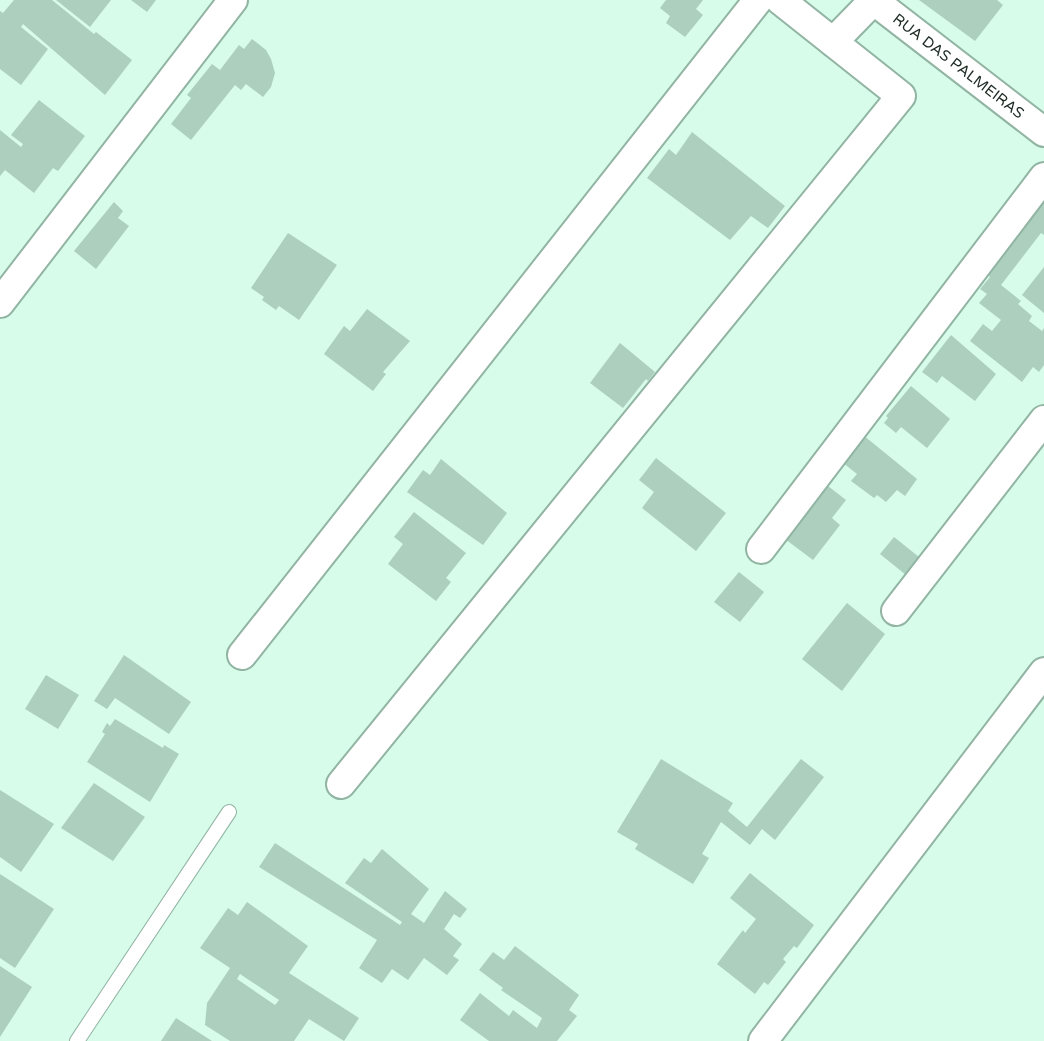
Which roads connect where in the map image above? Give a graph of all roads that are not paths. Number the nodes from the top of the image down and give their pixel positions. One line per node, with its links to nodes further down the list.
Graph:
1 (233, 0): 8 (street)
2 (758, 0): 12 (street)
3 (780, 0): 5 (street)
4 (873, 0): 5 (street); 6 (street, RUA DAS PALMEIRAS)
5 (833, 42): 14 (street)
6 (1044, 132)
7 (1044, 177): 10 (street)
8 (0, 303)
9 (1044, 420): 11 (street)
10 (761, 549)
11 (896, 611)
12 (242, 655)
13 (1044, 672): 17 (street)
14 (341, 784)
15 (229, 812): 16 (lane)
16 (77, 1041)
17 (763, 1041)

